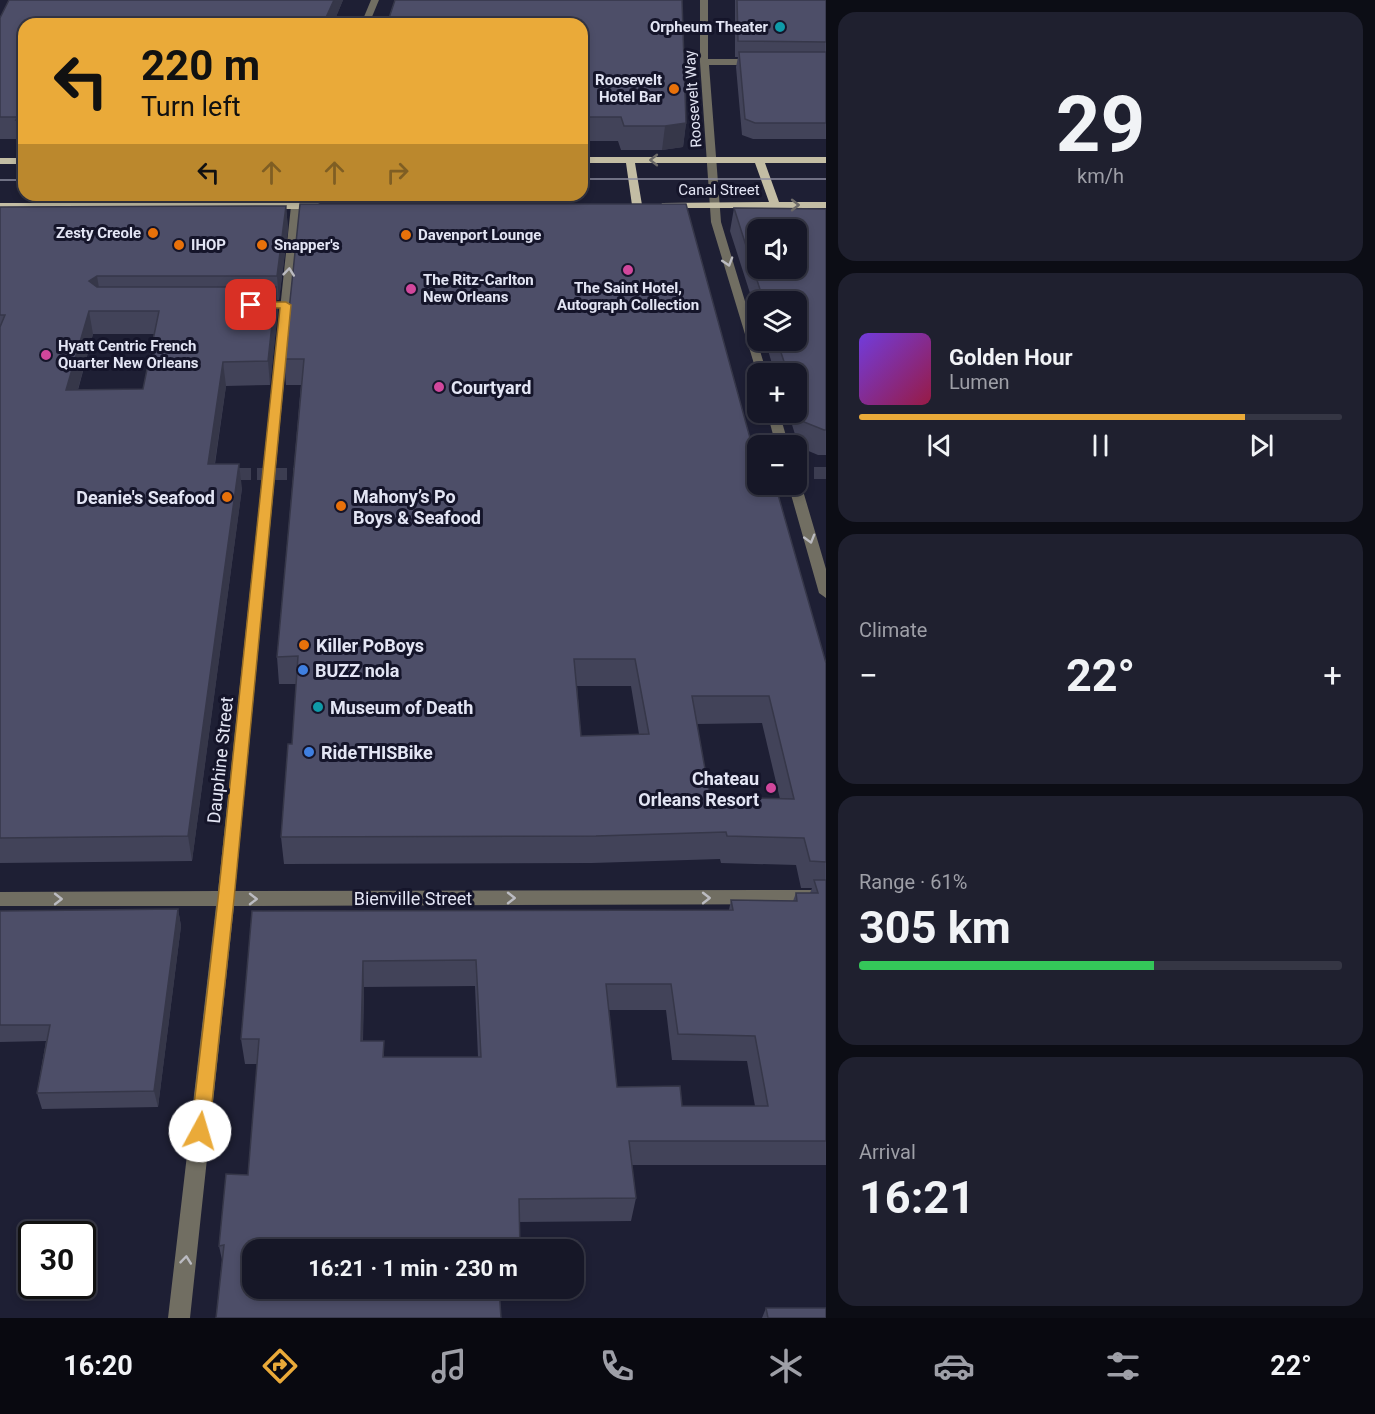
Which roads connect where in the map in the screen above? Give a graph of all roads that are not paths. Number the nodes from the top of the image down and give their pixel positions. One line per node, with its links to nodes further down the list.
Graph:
1 (375, 0): 3 (street)
2 (704, 0): 4 (street, Roosevelt Way)
3 (368, 18)
4 (704, 62): 5 (street); 8 (street, Roosevelt Way)
5 (767, 62)
6 (588, 160): 7 (main road, Canal Street)
7 (630, 160): 8 (main road, Canal Street, one-way to 7); 21 (main road)
8 (712, 160): 9 (main road, Canal Street); 22 (street, Roosevelt Way)
9 (759, 160): 10 (main road, Canal Street); 16 (main road)
10 (826, 160)
11 (0, 161): 12 (main road)
12 (18, 161)
13 (248, 201): 18 (main road)
14 (297, 201): 27 (street, Dauphine Street, one-way to 14)
15 (302, 201): 19 (main road)
16 (775, 205): 17 (main road, Canal Street, one-way to 17); 22 (main road, Canal Street)
17 (826, 205)
18 (0, 206)
19 (329, 206)
20 (625, 206): 21 (main road, Canal Street)
21 (648, 206): 22 (main road, Canal Street)
22 (715, 206): 23 (street, Roosevelt Way, one-way to 23)
23 (758, 363)
24 (797, 495): 25 (street, one-way to 25)
25 (826, 593)
26 (826, 897): 27 (street, Bienville Street, one-way to 26)
27 (226, 899): 28 (street, Bienville Street, one-way to 27); 29 (street, Dauphine Street, one-way to 27)
28 (0, 900)
29 (179, 1318)

